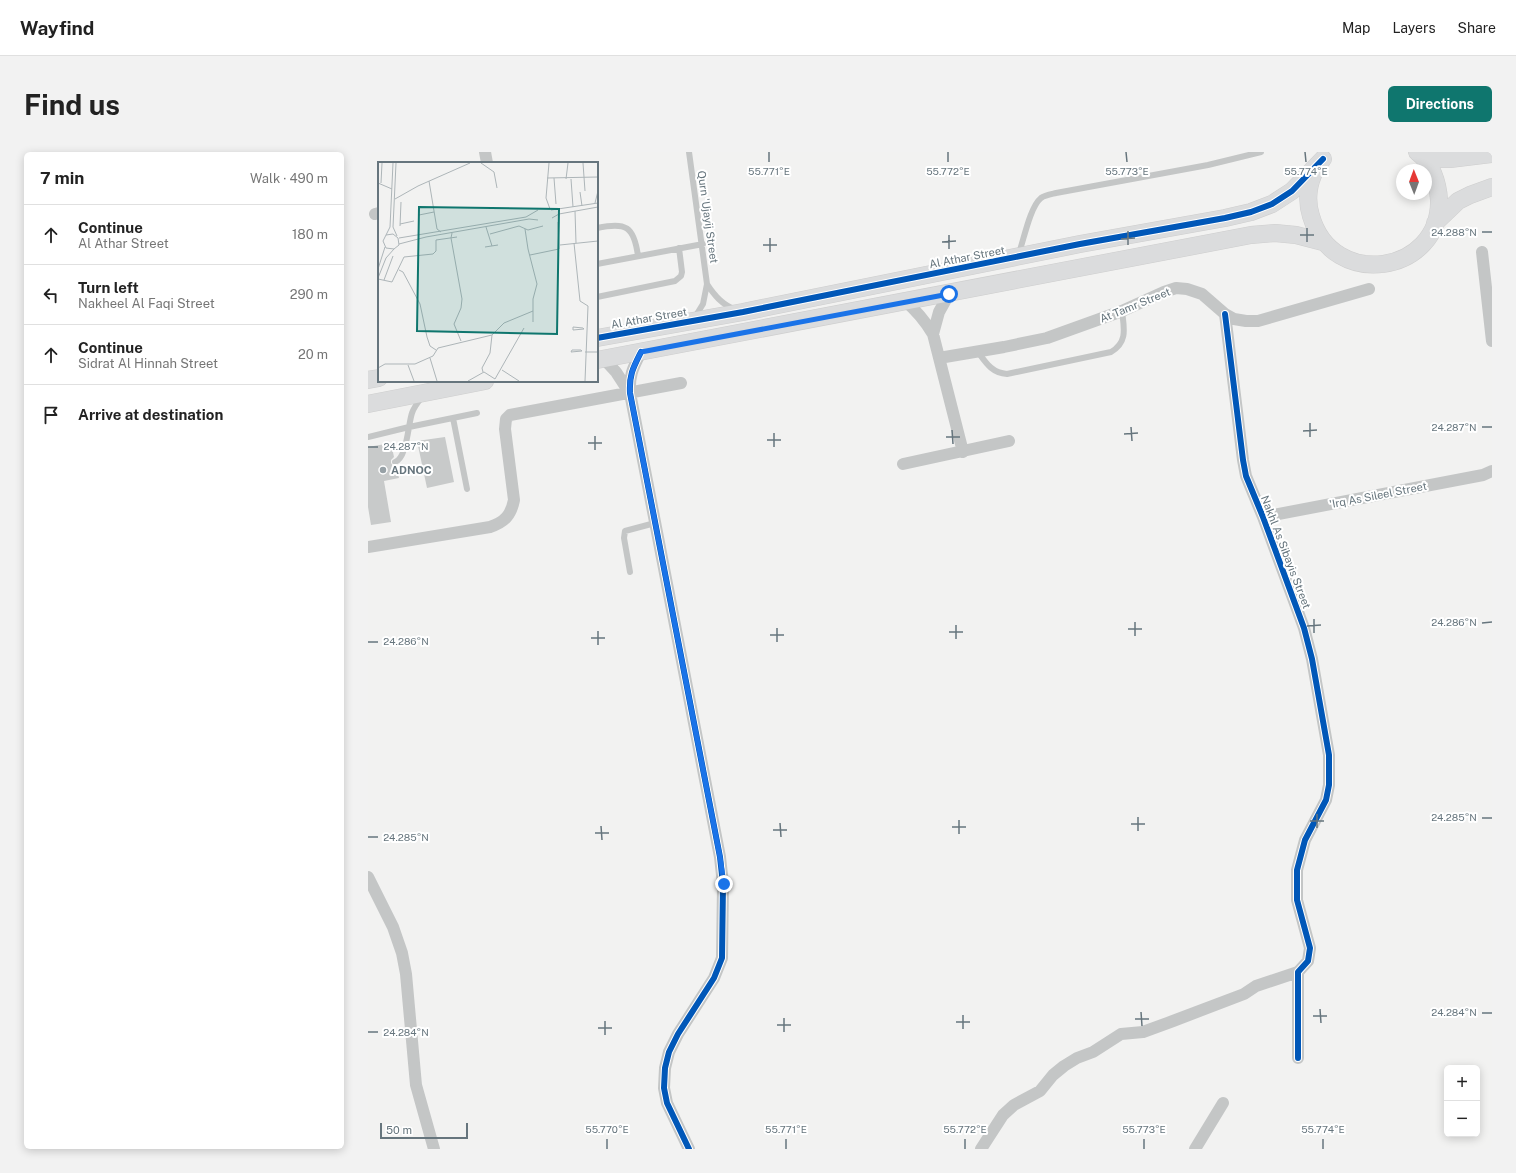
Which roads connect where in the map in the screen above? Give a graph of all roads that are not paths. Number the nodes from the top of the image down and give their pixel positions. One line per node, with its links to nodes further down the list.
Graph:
1 (485, 152): 7 (street)
2 (690, 152): 12 (lane, Qurn 'Ujayij Street)
3 (1261, 152): 16 (lane)
4 (1420, 154): 5 (street); 9 (street)
5 (1492, 154)
6 (1326, 156): 11 (street); 16 (street, Al Athar Street)
7 (487, 162)
8 (1492, 187): 9 (street)
9 (1435, 223): 11 (street)
10 (598, 228): 15 (lane)
11 (1323, 242): 20 (street)
12 (703, 244): 13 (lane); 18 (lane, Qurn 'Ujayij Street)
13 (679, 248): 15 (lane); 21 (lane)
14 (1482, 252): 29 (street)
15 (638, 256): 17 (lane)
16 (1018, 256): 24 (street, Al Athar Street)
17 (598, 264)
18 (707, 284): 24 (lane); 26 (lane, Qurn 'Ujayij Street)
19 (1369, 289): 25 (street, At Tamr Street)
20 (949, 294): 22 (street); 27 (street)
21 (598, 297)
22 (905, 301): 27 (street); 30 (street)
23 (1122, 311): 25 (street, At Tamr Street); 31 (street, At Tamr Street); 31 (lane)
24 (743, 312): 26 (street, Al Athar Street)
25 (1225, 314): 51 (street, Nakhl As Sibayis Street)
26 (693, 320): 28 (street, Al Athar Street)
27 (933, 334): 32 (street)
28 (598, 338)
29 (1492, 341)
30 (641, 352): 33 (street); 39 (street)
31 (978, 352): 32 (street, At Tamr Street)
32 (939, 358): 46 (street)
33 (601, 360): 39 (street)
34 (378, 378): 35 (street)
35 (368, 380)
36 (480, 382): 38 (street)
37 (681, 383): 39 (street)
38 (426, 392): 40 (street); 43 (lane)
39 (630, 393): 52 (street); 53 (street)
40 (368, 404)
41 (477, 413): 42 (lane)
42 (453, 418): 43 (lane); 50 (lane)
43 (409, 427): 44 (lane); 47 (lane)
44 (368, 437)
45 (1009, 441): 46 (street)
46 (963, 452): 48 (street)
47 (396, 462)
48 (903, 464)
49 (1492, 471): 51 (street, 'Irq As Sileel Street)
50 (467, 489)
51 (1263, 517): 56 (street, Nakhl As Sibayis Street)
52 (655, 523): 54 (lane); 60 (street)
53 (368, 548)
54 (630, 572)
55 (368, 876): 59 (street)
56 (1298, 972): 57 (street); 61 (street)
57 (1298, 1058)
58 (1223, 1103): 62 (street)
59 (434, 1149)
60 (689, 1149)
61 (981, 1149)
62 (1195, 1149)

